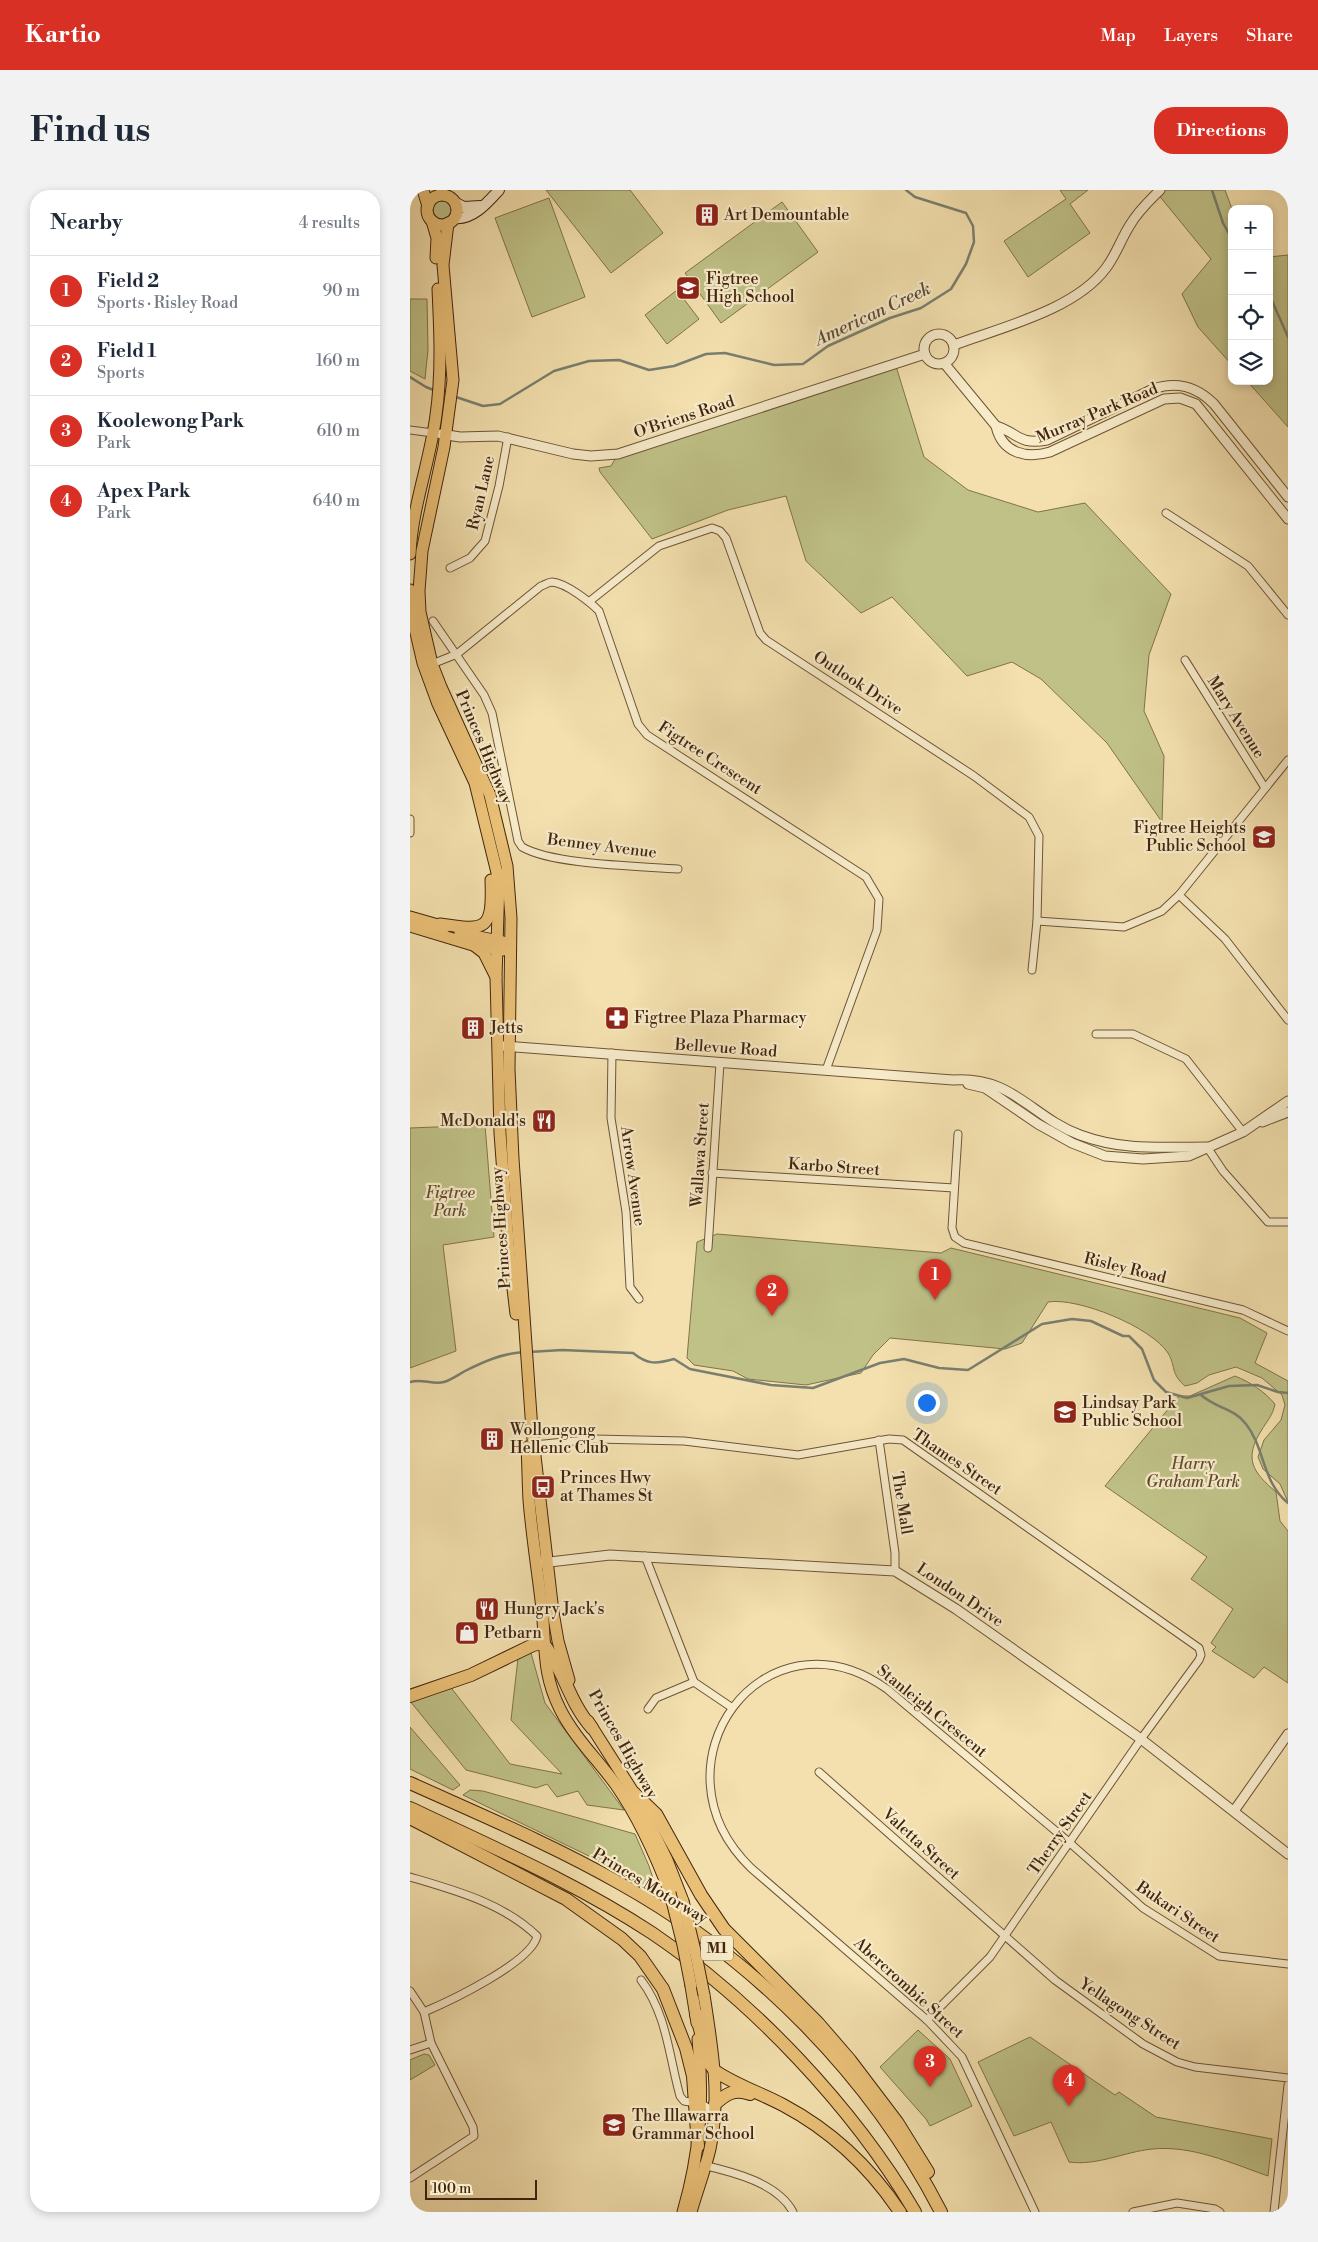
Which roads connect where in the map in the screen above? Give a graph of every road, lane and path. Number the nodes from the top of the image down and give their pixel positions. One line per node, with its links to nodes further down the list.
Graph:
1 (423, 190): 7 (main road)
2 (499, 190): 6 (main road)
3 (1160, 190): 10 (street)
4 (442, 192): 5 (main road); 7 (main road)
5 (456, 203): 6 (main road); 9 (main road)
6 (486, 203): 9 (main road)
7 (428, 206): 8 (main road)
8 (432, 221): 9 (main road); 17 (main road)
9 (452, 221): 18 (main road, Princes Highway)
10 (954, 345): 11 (street); 12 (street)
11 (925, 354): 12 (street); 19 (street, O'Briens Road)
12 (944, 363): 15 (street, Murray Park Road)
13 (1201, 392): 14 (street); 15 (street, Murray Park Road); 20 (street)
14 (1196, 404): 15 (street, Murray Park Road); 22 (street)
15 (996, 426)
16 (410, 430): 17 (street)
17 (433, 433): 18 (street, O'Briens Road); 23 (main road)
18 (446, 435): 19 (street, O'Briens Road); 31 (main road, Princes Highway)
19 (508, 437): 24 (street, Ryan Lane)
20 (1288, 497)
21 (1166, 513): 27 (street)
22 (1288, 519)
23 (410, 554)
24 (450, 568)
25 (410, 590): 35 (main road, Princes Highway)
26 (590, 601): 29 (street); 41 (street, Outlook Drive); 54 (street, Figtree Crescent)
27 (1288, 615)
28 (433, 621): 29 (street, Princes Highway)
29 (457, 654): 31 (street); 37 (street, Princes Highway)
30 (1185, 660): 33 (street, Mary Avenue)
31 (432, 664): 46 (main road, Princes Highway)
32 (1288, 760): 33 (street)
33 (1265, 788): 39 (street)
34 (410, 819): 36 (street)
35 (488, 830): 42 (main road); 45 (main road, Princes Highway)
36 (410, 833)
37 (524, 848): 38 (street, Benney Avenue)
38 (678, 869)
39 (1179, 895): 41 (street); 49 (street)
40 (410, 917): 42 (main road)
41 (1037, 921): 47 (street, Outlook Drive)
42 (440, 924): 45 (main road)
43 (410, 926): 44 (main road)
44 (473, 945): 45 (main road); 48 (main road)
45 (497, 945): 46 (main road); 48 (main road, Princes Highway)
46 (510, 947): 51 (main road, Princes Highway)
47 (1032, 970)
48 (496, 977): 51 (main road, Princes Highway)
49 (1288, 1020)
50 (1096, 1034): 58 (street)
51 (503, 1046): 52 (street, Bellevue Road); 67 (main road, Princes Highway)
52 (612, 1053): 53 (street, Bellevue Road); 65 (street, Arrow Avenue)
53 (720, 1063): 54 (street, Bellevue Road); 61 (street, Wallawa Street)
54 (826, 1070): 60 (street, Bellevue Road)
55 (1288, 1101): 57 (street, Bellevue Road)
56 (1288, 1112): 57 (street, Bellevue Road)
57 (1260, 1122): 58 (street, Bellevue Road)
58 (1243, 1132): 60 (street, Bellevue Road)
59 (958, 1134): 62 (street)
60 (1208, 1147): 63 (street)
61 (712, 1173): 62 (street, Karbo Street); 64 (street, Wallawa Street)
62 (954, 1188): 66 (street, Risley Road)
63 (1288, 1222)
64 (708, 1248)
65 (639, 1299)
66 (1288, 1331)
67 (523, 1361): 69 (main road, Princes Highway); 71 (main road, Princes Highway)
68 (879, 1440): 69 (street, Thames Street); 72 (street, The Mall); 74 (street, Thames Street)
69 (534, 1445): 71 (main road, Princes Highway)
70 (645, 1556): 71 (street, London Drive); 72 (street, London Drive); 75 (street)
71 (542, 1562): 73 (main road, Princes Highway); 79 (main road, Princes Highway)
72 (895, 1571): 81 (street, London Drive)
73 (543, 1643): 76 (highway); 79 (highway); 97 (main road, Princes Highway, bridge)
74 (1201, 1651): 81 (street, Therry Street)
75 (694, 1682): 77 (street); 78 (street)
76 (410, 1696)
77 (731, 1708): 88 (street, Stanleigh Crescent); 91 (street, Stanleigh Crescent)
78 (648, 1709)
79 (592, 1728): 84 (main road, Princes Highway)
80 (1288, 1734): 86 (street)
81 (1141, 1739): 86 (street, London Drive); 88 (street, Therry Street)
82 (819, 1772): 92 (street, Valetta Street)
83 (410, 1783): 114 (highway, Princes Motorway / M1)
84 (634, 1793): 101 (main road, Princes Highway, bridge); 115 (highway)
85 (410, 1808): 113 (highway, M1)
86 (1234, 1811): 89 (street, London Drive)
87 (410, 1818): 104 (highway)
88 (1070, 1842): 92 (street, Therry Street); 93 (street, Bukari Street)
89 (1288, 1854)
90 (410, 1877): 96 (street)
91 (774, 1888): 98 (street, Abercrombie Street)
92 (1004, 1936): 98 (street, Therry Street); 102 (street, Yellagong Street)
93 (1288, 1964)
94 (641, 1980): 104 (street)
95 (410, 1991): 96 (street)
96 (424, 2012): 99 (street)
97 (696, 2014): 101 (highway); 104 (main road, Princes Highway)
98 (927, 2020): 116 (street, Abercrombie Street)
99 (431, 2043): 100 (street); 108 (street)
100 (410, 2050)
101 (715, 2071): 104 (main road, Princes Highway); 105 (highway)
102 (1288, 2078)
103 (1288, 2085): 119 (street)
104 (704, 2104): 105 (highway); 106 (highway); 107 (main road, Princes Highway)
105 (808, 2122): 112 (highway)
106 (698, 2146): 107 (main road, Princes Highway)
107 (700, 2164): 109 (main road, Princes Highway); 110 (main road, Princes Highway); 111 (street)
108 (410, 2178)
109 (683, 2212)
110 (691, 2212)
111 (793, 2212)
112 (900, 2212)
113 (915, 2212)
114 (941, 2212)
115 (950, 2212)
116 (1035, 2212)
117 (1134, 2212): 118 (street)
118 (1220, 2212)
119 (1274, 2212)

